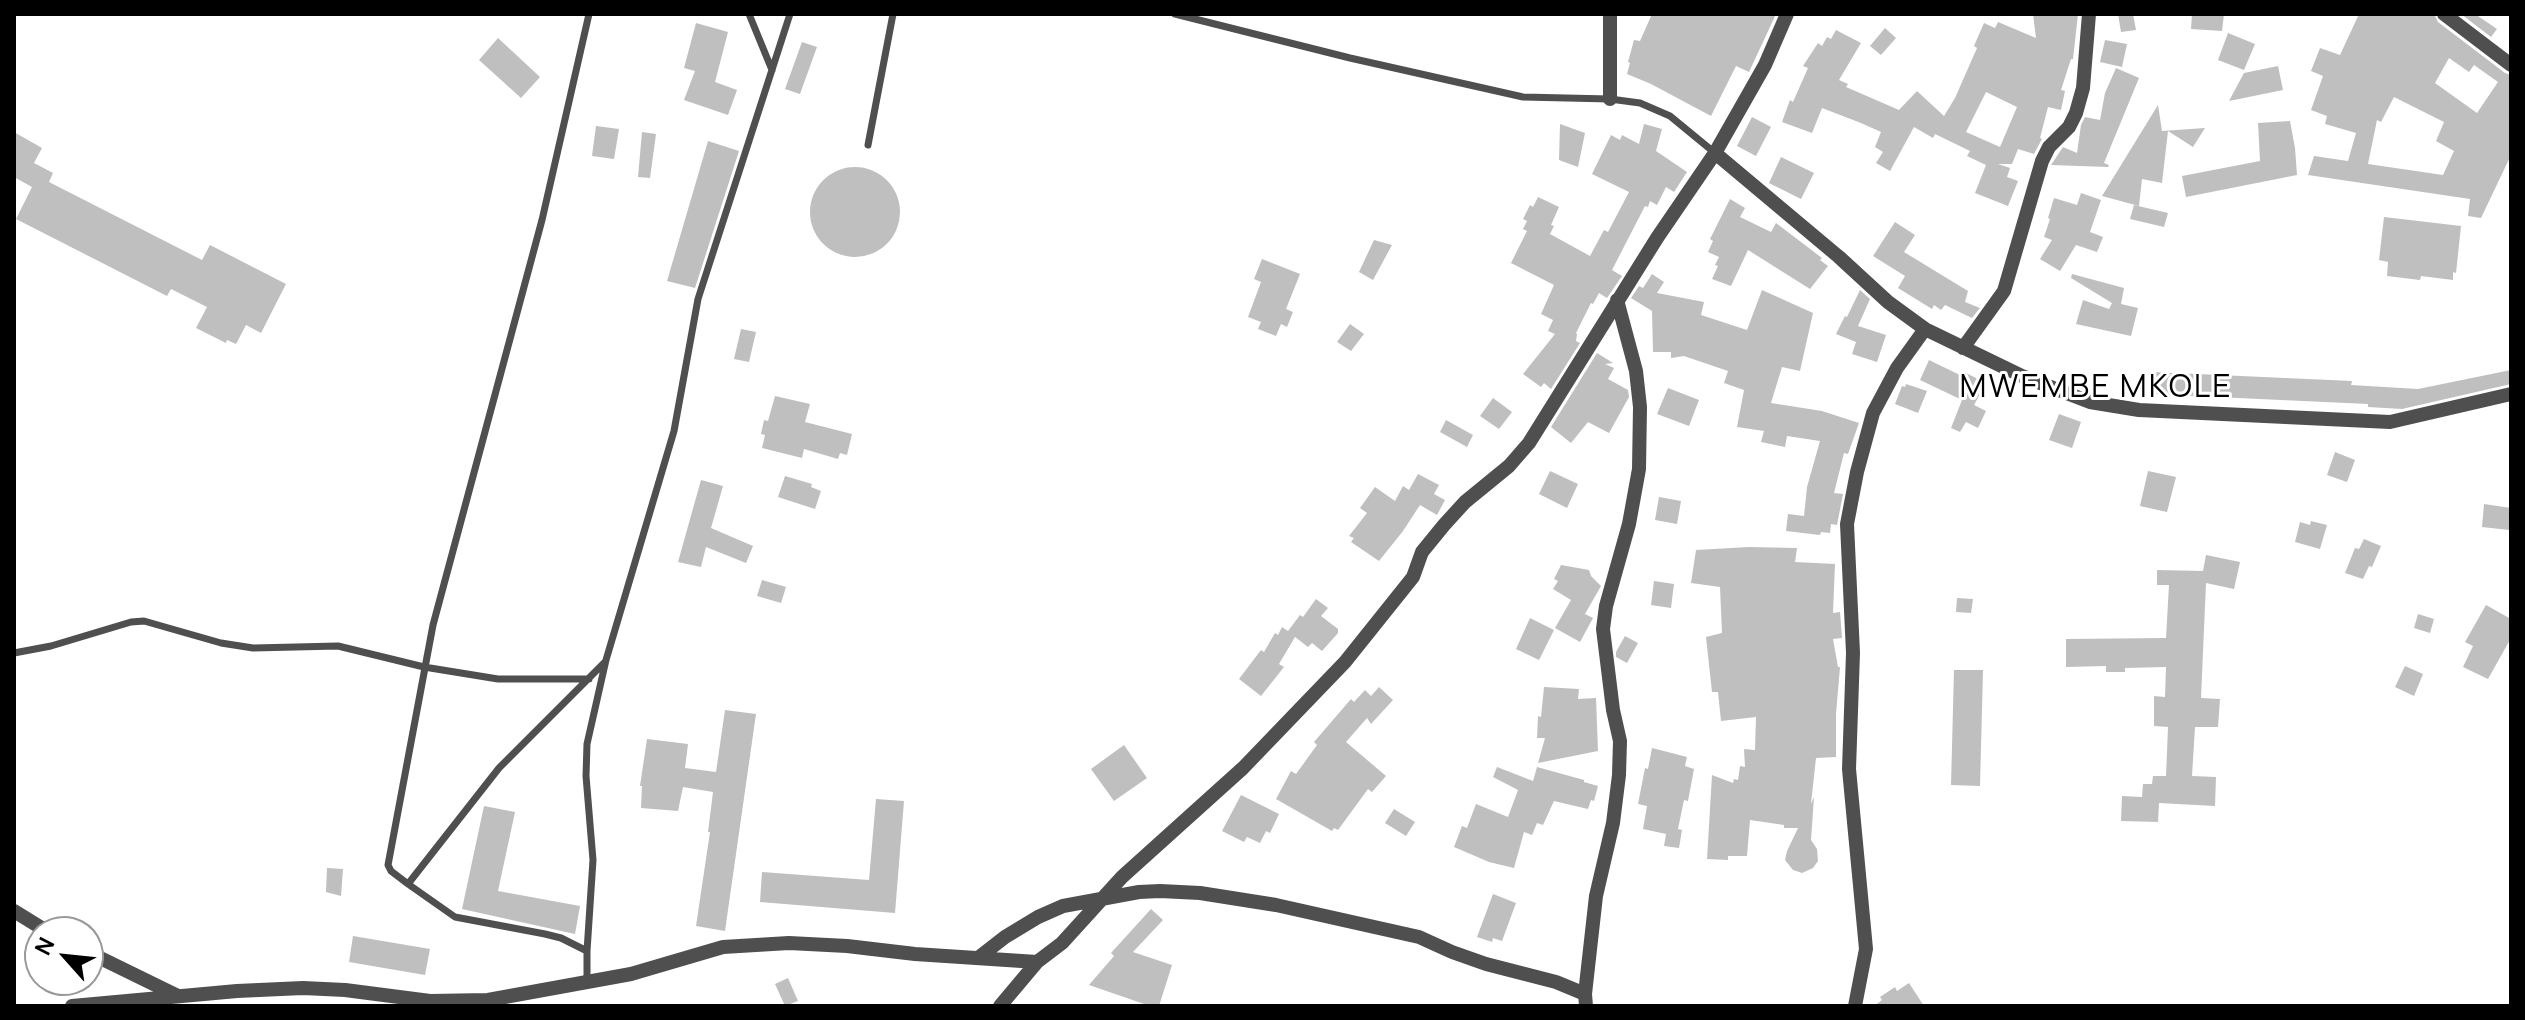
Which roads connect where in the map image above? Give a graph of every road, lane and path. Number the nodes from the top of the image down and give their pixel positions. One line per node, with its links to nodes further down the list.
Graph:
1 (589, 14): 21 (lane)
2 (749, 14): 11 (lane)
3 (790, 14): 11 (lane)
4 (893, 14): 13 (lane)
5 (1175, 14): 12 (lane)
6 (1610, 14): 12 (street)
7 (1787, 14): 14 (street)
8 (2089, 14): 17 (street)
9 (2444, 14): 10 (street)
10 (2511, 65)
11 (772, 70): 20 (lane)
12 (1610, 99): 14 (lane)
13 (868, 145)
14 (1715, 153): 15 (street); 16 (street)
15 (1617, 300): 24 (street); 31 (street)
16 (1925, 329): 17 (street); 34 (street)
17 (1963, 348): 18 (street)
18 (2511, 394)
19 (14, 653): 21 (lane)
20 (606, 660): 22 (lane); 25 (lane)
21 (424, 667): 22 (lane); 23 (lane)
22 (589, 679): 23 (lane)
23 (408, 884): 25 (lane)
24 (1102, 898): 26 (street); 28 (street); 31 (street)
25 (587, 951): 29 (lane)
26 (978, 958): 28 (street); 29 (street)
27 (104, 960): 30 (street)
28 (1037, 962): 33 (street)
29 (588, 984): 30 (street)
30 (179, 996): 32 (street)
31 (1585, 1000)
32 (72, 1006)
33 (1000, 1006)
34 (1855, 1006)

